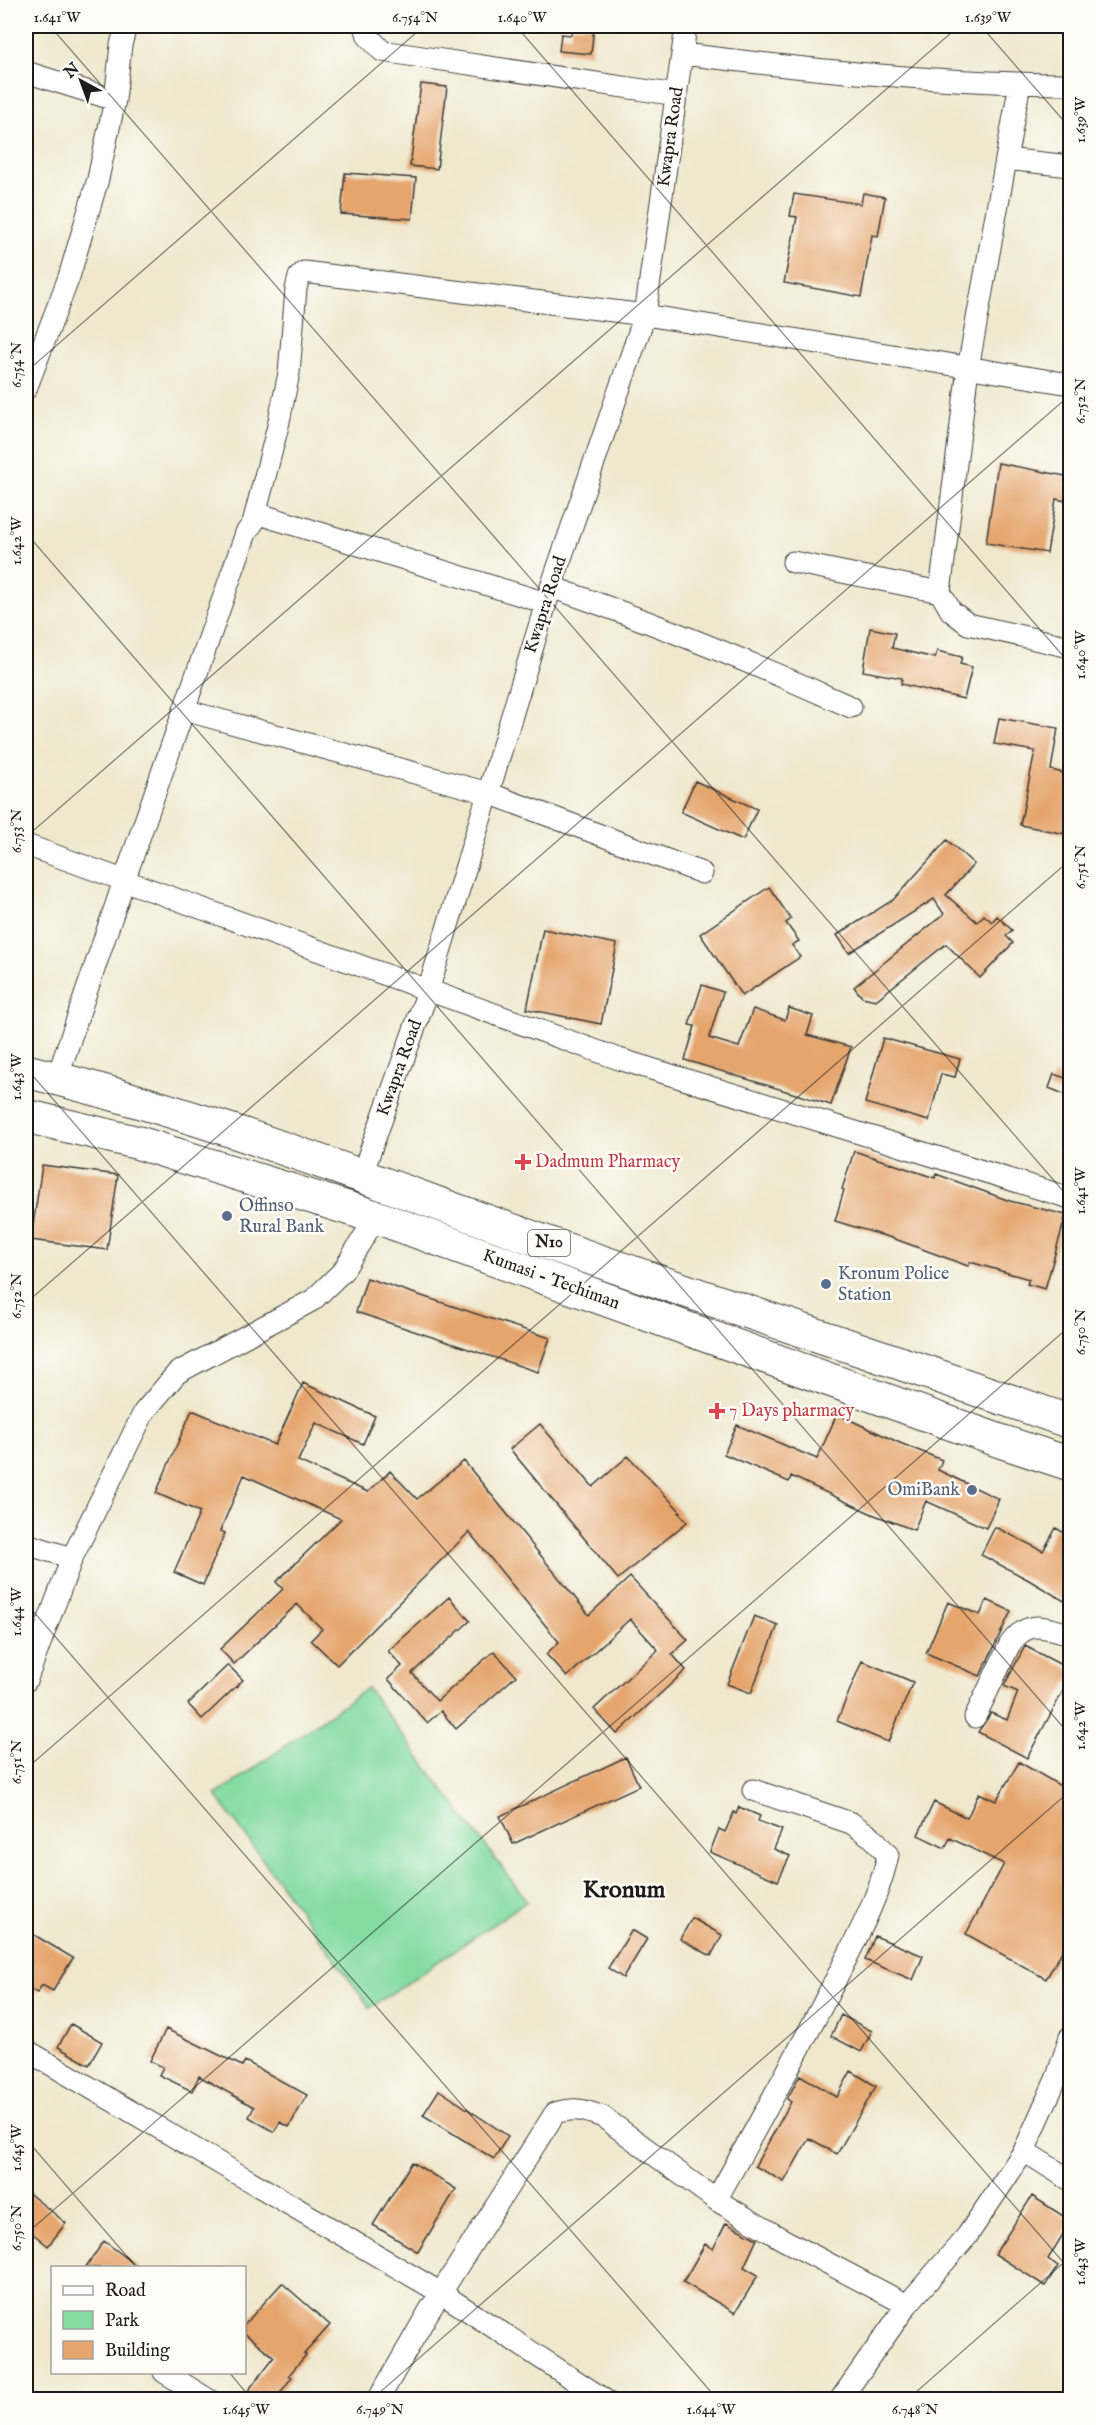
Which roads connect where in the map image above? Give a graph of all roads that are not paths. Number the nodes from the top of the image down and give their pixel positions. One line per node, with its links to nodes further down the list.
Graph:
1 (126, 26): 9 (street)
2 (365, 26): 8 (street)
3 (686, 26): 4 (street, Kwapra Road)
4 (683, 54): 6 (street); 8 (street, Kwapra Road)
5 (26, 72): 9 (street)
6 (1020, 83): 7 (street); 10 (street)
7 (1071, 84)
8 (677, 95): 12 (street, Kwapra Road)
9 (115, 100): 15 (street)
10 (1006, 159): 11 (street); 13 (street)
11 (1071, 166)
12 (645, 315): 13 (street); 16 (street); 19 (street, Kwapra Road)
13 (968, 368): 14 (street); 18 (street)
14 (1071, 384)
15 (26, 389)
16 (256, 513): 19 (street); 22 (street)
17 (793, 562): 18 (street)
18 (939, 592): 20 (street)
19 (549, 595): 21 (street); 23 (street, Kwapra Road)
20 (1071, 647)
21 (851, 707)
22 (184, 710): 23 (street); 26 (street)
23 (488, 793): 25 (street); 27 (street, Kwapra Road)
24 (26, 845): 26 (street)
25 (702, 873)
26 (124, 880): 27 (street); 29 (street)
27 (428, 991): 31 (street, Kwapra Road); 32 (street)
28 (26, 1071): 29 (highway, N10)
29 (57, 1078): 31 (highway, N10)
30 (26, 1116): 33 (highway, Kumasi - Techiman / N10)
31 (362, 1174): 34 (highway, N10)
32 (1071, 1198)
33 (376, 1217): 35 (highway, Kumasi - Techiman / N10); 37 (street)
34 (1071, 1422)
35 (1071, 1464)
36 (26, 1544): 37 (street)
37 (72, 1558): 39 (street)
38 (1071, 1635): 40 (street)
39 (26, 1681)
40 (975, 1717)
41 (753, 1790): 46 (street)
42 (1071, 2037): 44 (street)
43 (26, 2049): 47 (street)
44 (1024, 2151): 45 (street); 48 (street)
45 (1071, 2180)
46 (716, 2200): 47 (street); 48 (street)
47 (441, 2294): 51 (street); 52 (street)
48 (907, 2305): 53 (street)
49 (166, 2374): 50 (street)
50 (209, 2400)
51 (378, 2400)
52 (605, 2400)
53 (840, 2400)

